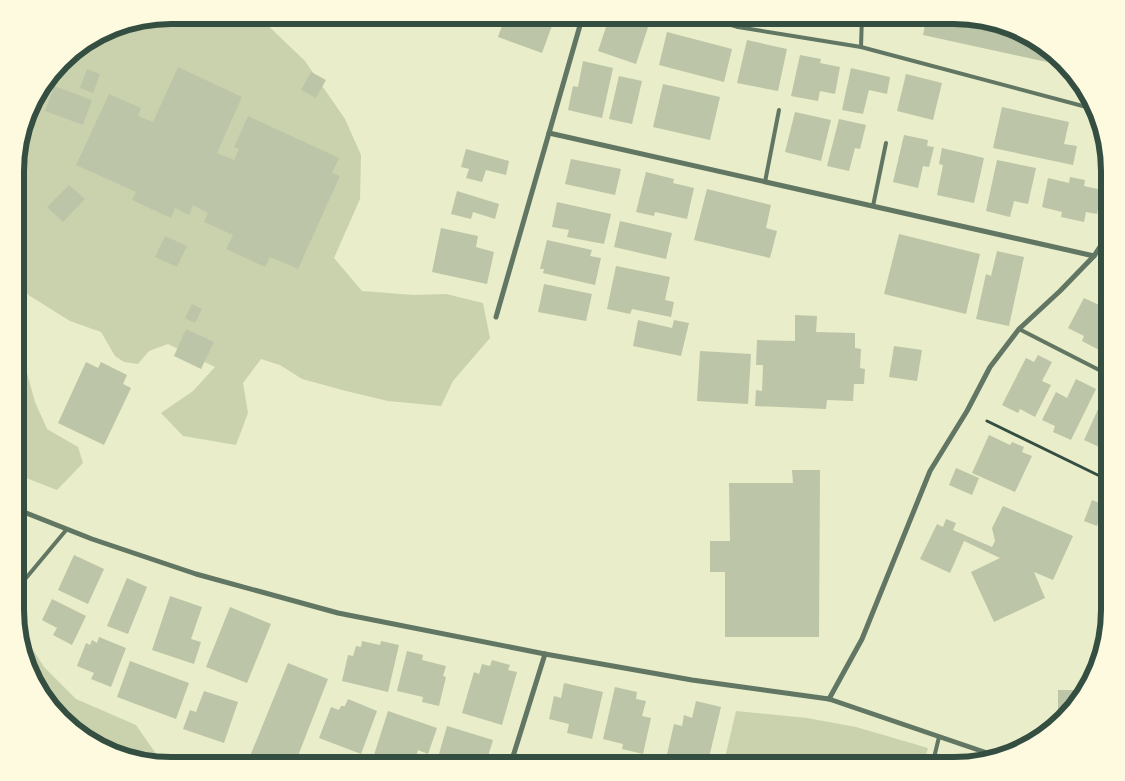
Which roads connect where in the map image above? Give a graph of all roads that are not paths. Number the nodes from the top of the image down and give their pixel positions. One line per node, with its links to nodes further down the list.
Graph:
1 (580, 24): 9 (street)
2 (728, 24): 5 (lane)
3 (738, 24): 5 (lane)
4 (862, 24): 6 (lane)
5 (738, 27): 6 (lane)
6 (861, 47): 7 (lane)
7 (1087, 107)
8 (779, 110): 11 (lane)
9 (549, 133): 11 (street); 15 (street)
10 (886, 143): 12 (lane)
11 (764, 182): 12 (street)
12 (873, 206): 14 (street)
13 (1101, 246): 14 (street)
14 (1094, 256): 16 (street)
15 (496, 318)
16 (1019, 329): 17 (lane); 22 (street)
17 (1101, 370)
18 (24, 512): 19 (street)
19 (67, 529): 20 (lane); 21 (street)
20 (24, 580)
21 (545, 654): 22 (street); 25 (street)
22 (829, 699): 23 (street)
23 (940, 737): 24 (street); 26 (lane)
24 (988, 753)
25 (513, 757)
26 (934, 757)

